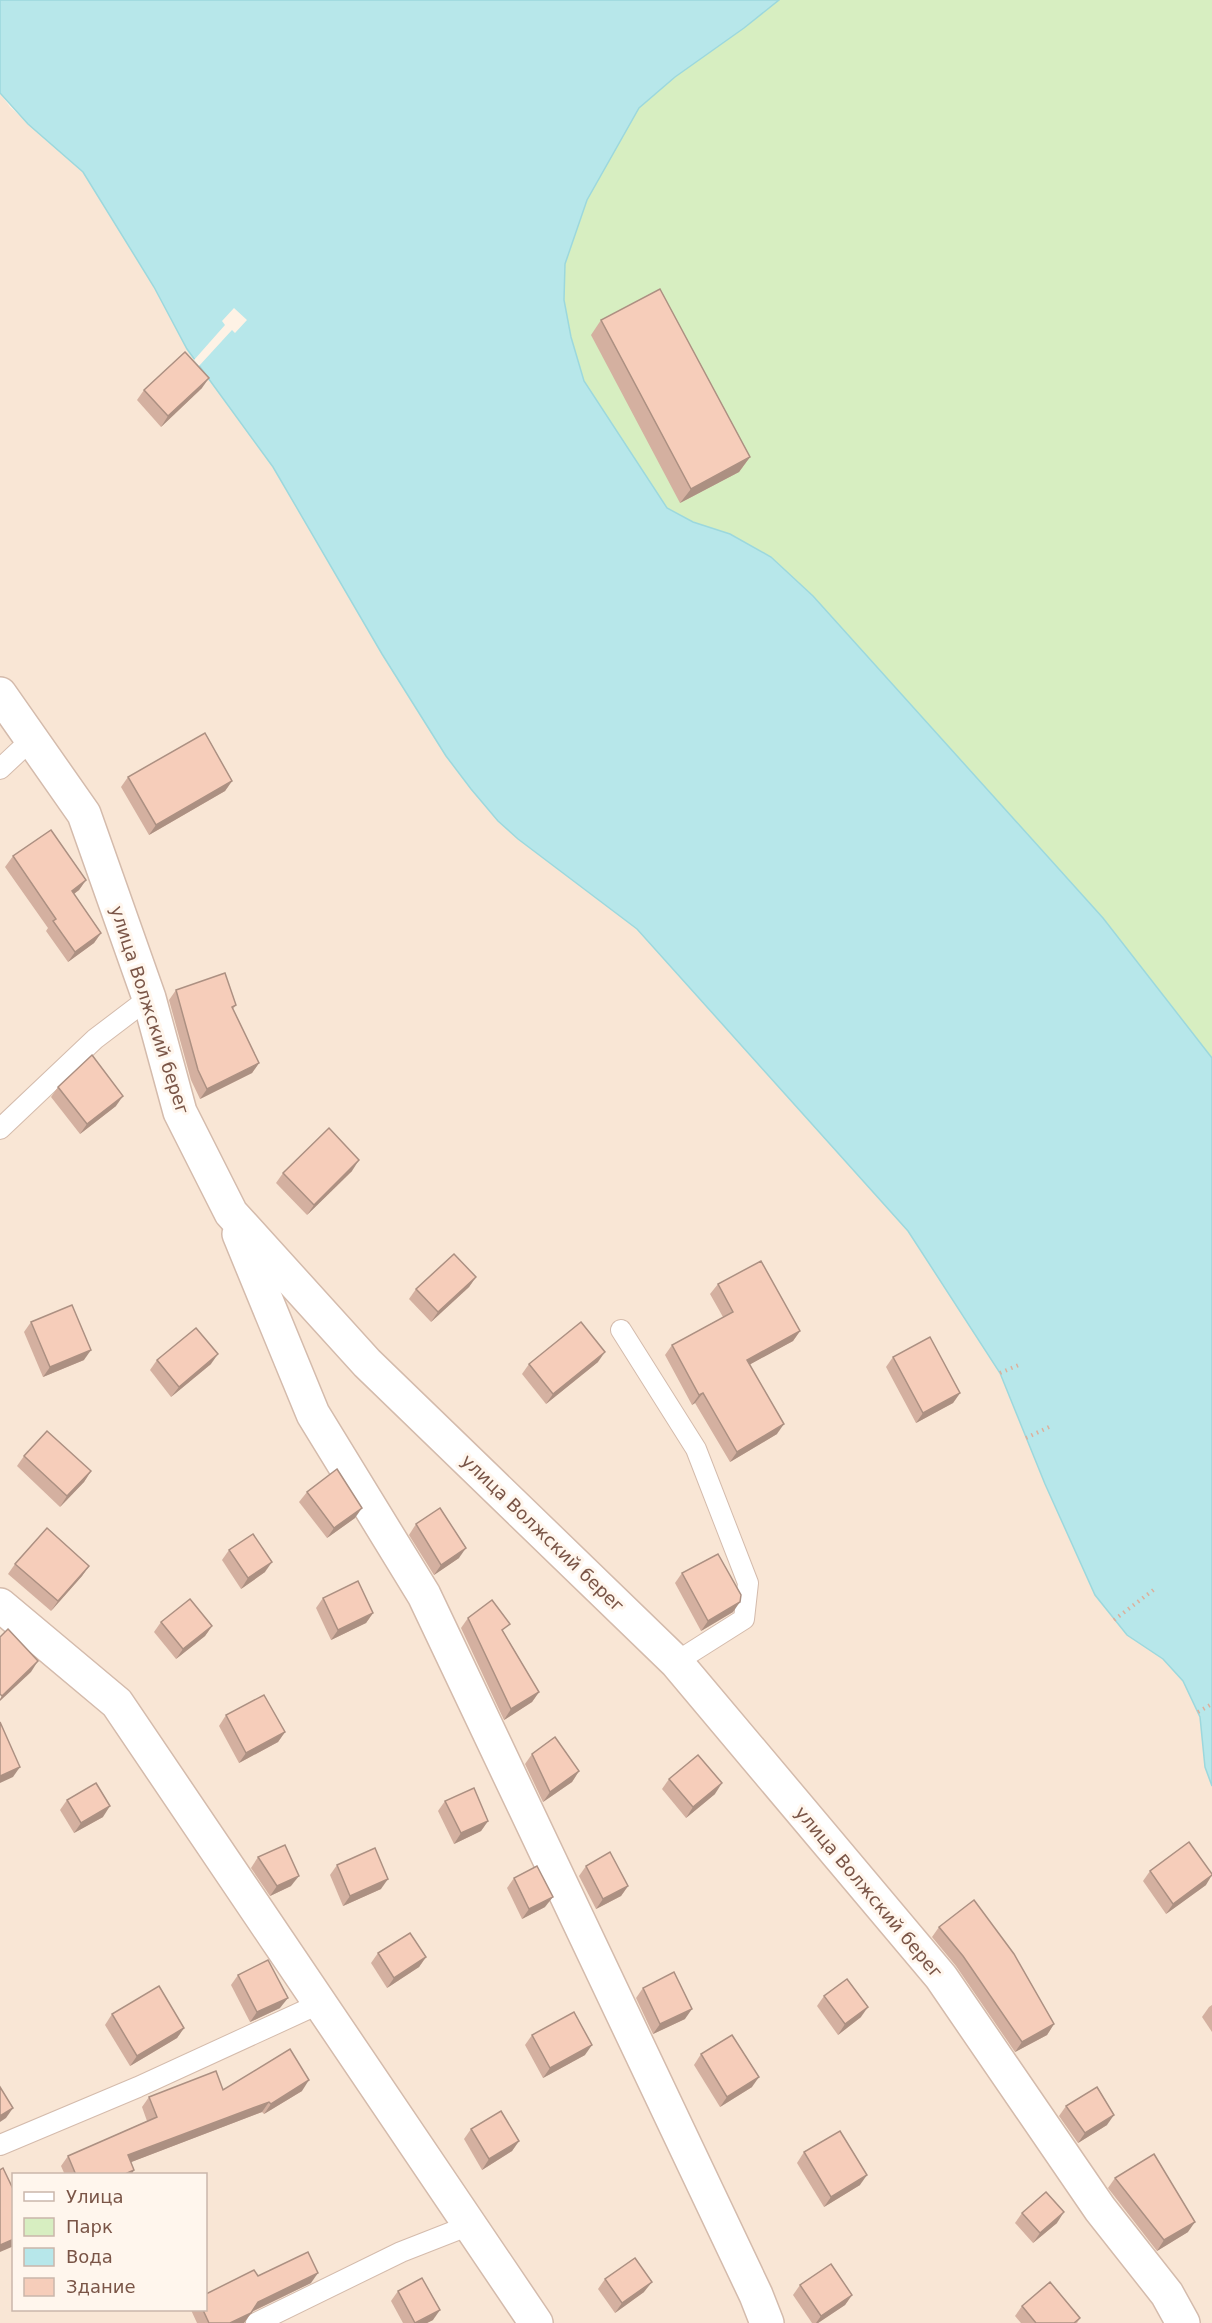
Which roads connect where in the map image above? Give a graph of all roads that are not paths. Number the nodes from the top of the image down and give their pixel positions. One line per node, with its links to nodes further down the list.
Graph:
1 (0, 694): 2 (street, улица Волжский берег)
2 (32, 739): 3 (lane); 4 (street, улица Волжский берег)
3 (0, 769)
4 (149, 998): 5 (lane); 6 (street, улица Волжский берег)
5 (0, 1129)
6 (231, 1213): 9 (street, улица Волжский берег); 15 (street)
7 (621, 1330): 9 (lane)
8 (0, 1605): 10 (street)
9 (676, 1662): 16 (street, улица Волжский берег)
10 (321, 2004): 11 (lane); 12 (street)
11 (0, 2145)
12 (470, 2225): 13 (lane); 14 (street)
13 (256, 2323)
14 (536, 2323)
15 (767, 2323)
16 (1183, 2323)

